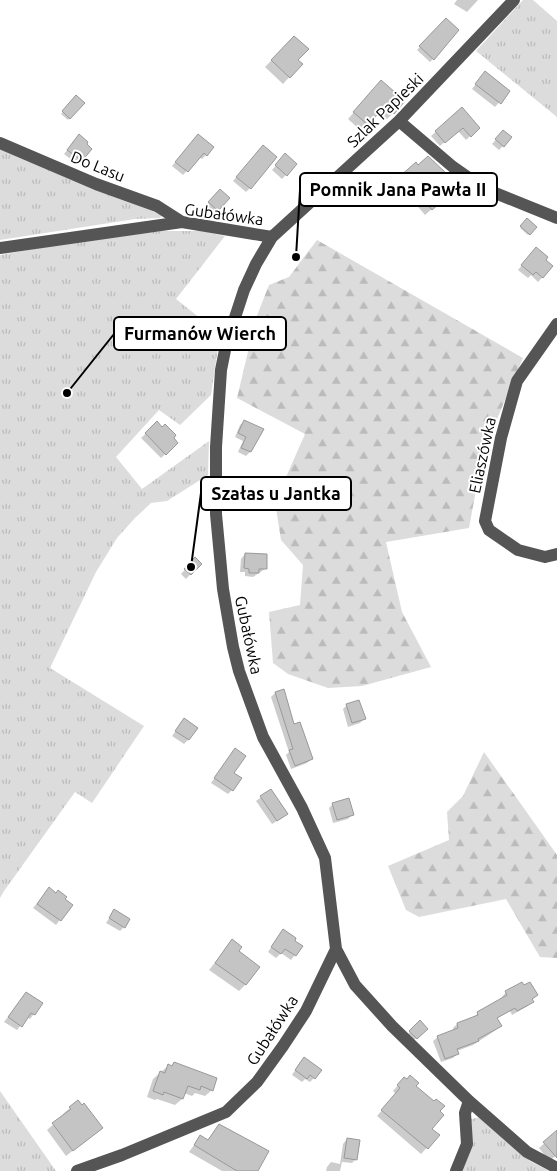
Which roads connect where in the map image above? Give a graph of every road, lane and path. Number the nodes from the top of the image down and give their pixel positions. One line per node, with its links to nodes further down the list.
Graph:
1 (514, 0): 2 (street, Szlak Papieski)
2 (399, 121): 4 (street); 6 (street, Szlak Papieski)
3 (0, 143): 5 (street, Do Lasu)
4 (557, 218)
5 (182, 222): 6 (street, Gubałówka); 7 (street, Gubałówka)
6 (272, 237): 10 (street, Gubałówka)
7 (0, 248)
8 (557, 324): 9 (street, Eliaszówka)
9 (557, 554)
10 (336, 949): 11 (street); 13 (street, Gubałówka)
11 (469, 1101): 12 (street); 14 (street)
12 (557, 1168)
13 (77, 1171)
14 (456, 1171)

